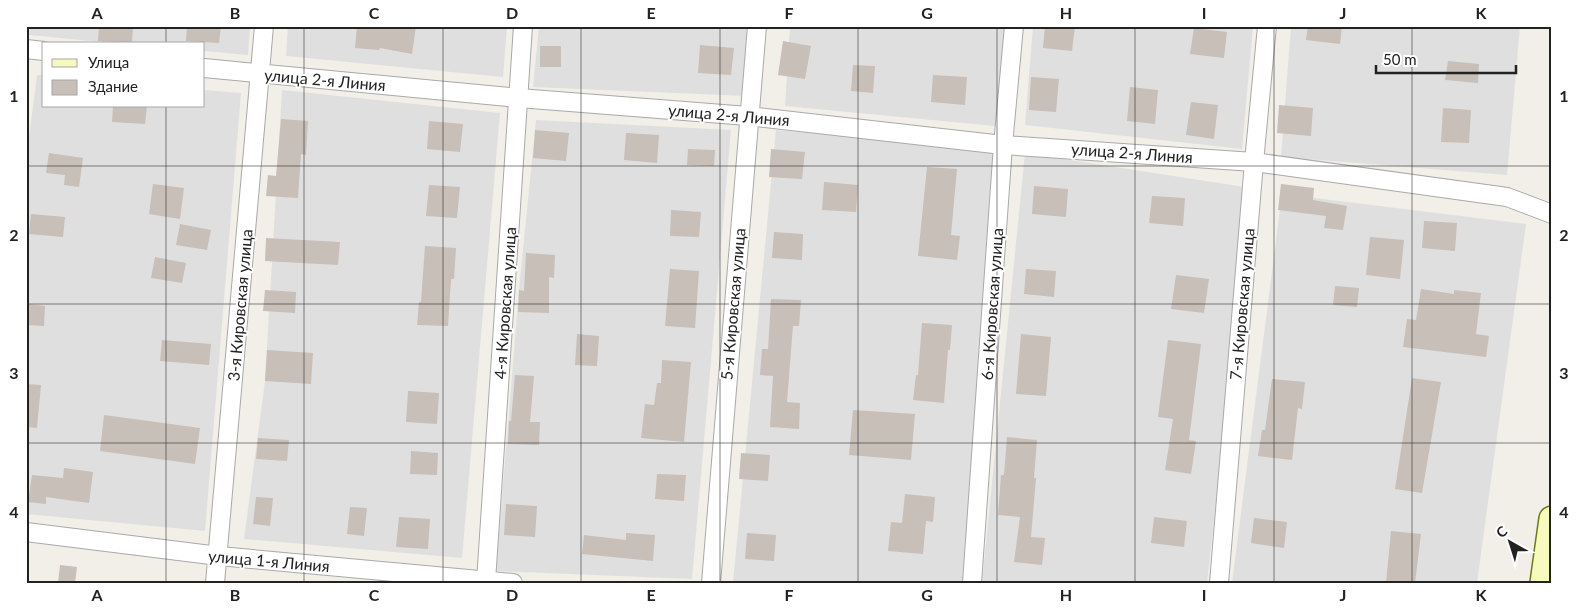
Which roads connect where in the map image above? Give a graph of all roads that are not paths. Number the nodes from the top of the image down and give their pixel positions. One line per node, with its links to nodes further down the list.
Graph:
1 (264, 26): 9 (street, 3-я Кировская улица)
2 (523, 26): 10 (street, 4-я Кировская улица)
3 (756, 26): 11 (street, 5-я Кировская улица)
4 (1014, 26): 12 (street, 6-я Кировская улица)
5 (1267, 26): 13 (street, 7-я Кировская улица)
6 (26, 49): 7 (street)
7 (42, 50)
8 (205, 68): 9 (street, улица 2-я Линия)
9 (260, 74): 10 (street, улица 2-я Линия); 17 (street, 3-я Кировская улица)
10 (519, 98): 11 (street, улица 2-я Линия); 18 (street, 4-я Кировская улица)
11 (748, 116): 12 (street, улица 2-я Линия); 21 (street, 5-я Кировская улица)
12 (1003, 145): 13 (street, улица 2-я Линия); 22 (street, 6-я Кировская улица)
13 (1254, 162): 14 (street, улица 2-я Линия); 23 (street, 7-я Кировская улица)
14 (1552, 214)
15 (1552, 520): 24 (main road)
16 (26, 532): 17 (street, улица 1-я Линия)
17 (219, 556): 18 (street, улица 1-я Линия); 19 (street, 3-я Кировская улица)
18 (486, 581): 20 (street, улица 1-я Линия)
19 (215, 583)
20 (513, 583)
21 (711, 583)
22 (972, 583)
23 (1219, 583)
24 (1543, 583)

